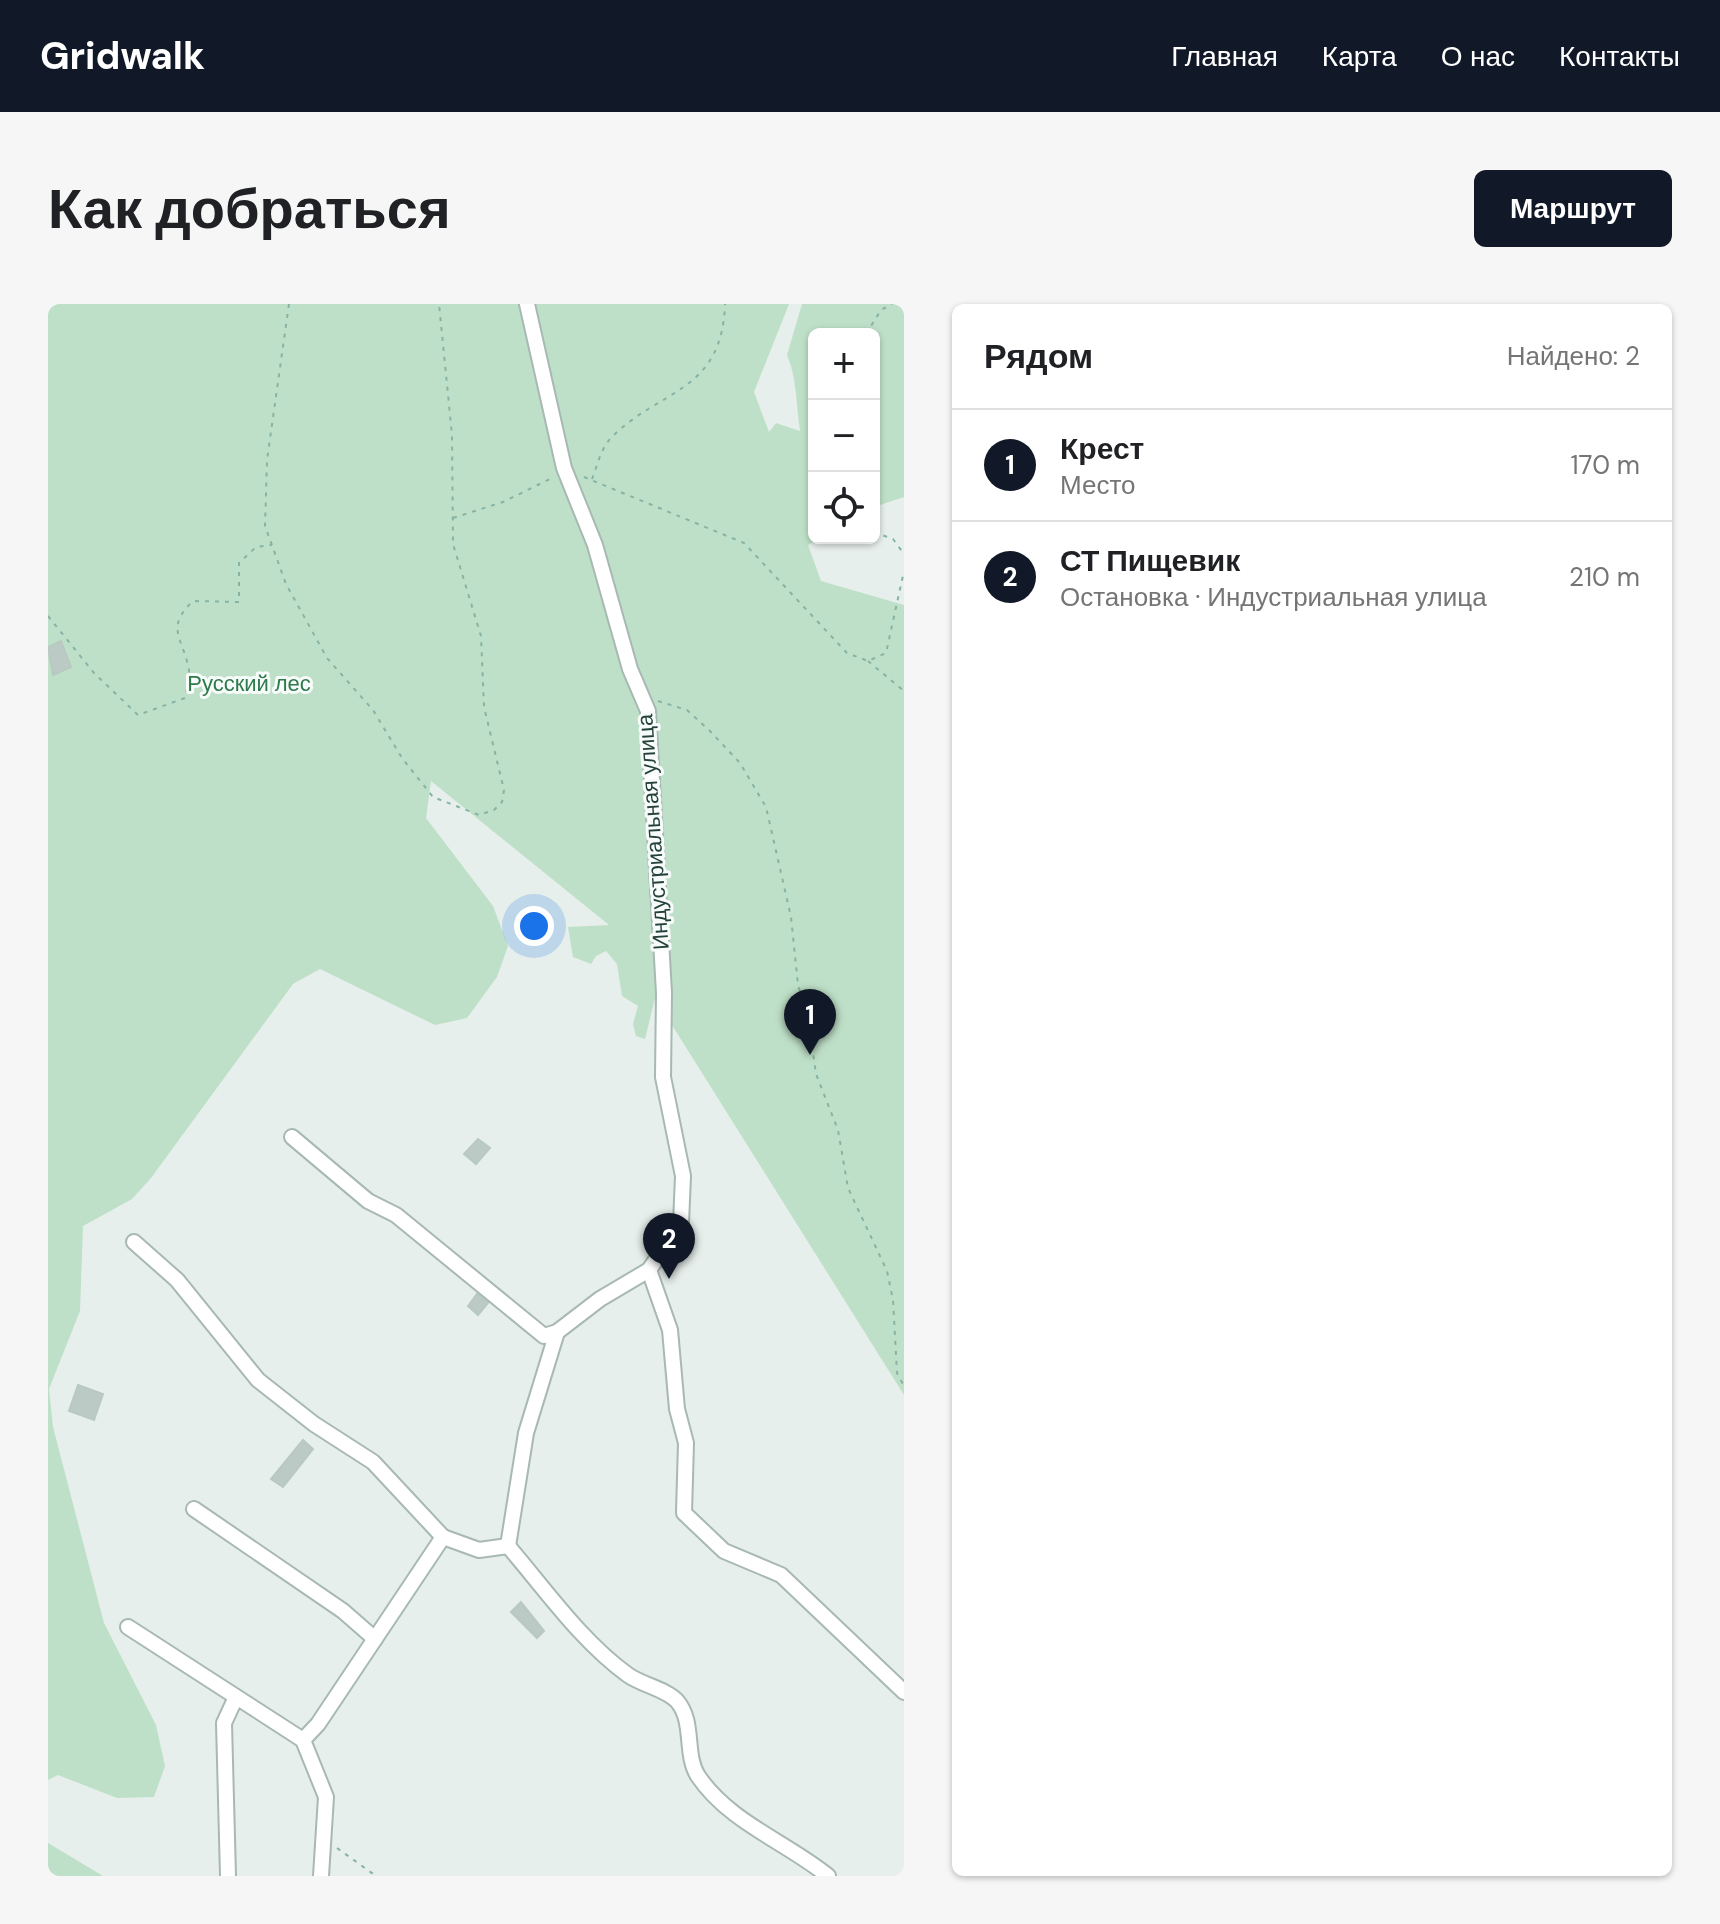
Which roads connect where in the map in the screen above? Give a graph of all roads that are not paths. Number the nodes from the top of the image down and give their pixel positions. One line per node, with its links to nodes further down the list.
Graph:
1 (527, 304): 4 (street, Индустриальная улица)
2 (292, 1137): 5 (street)
3 (134, 1242): 7 (street)
4 (649, 1270): 5 (street); 11 (street)
5 (557, 1332): 8 (street)
6 (194, 1509): 10 (street)
7 (443, 1537): 8 (street); 10 (street)
8 (508, 1546): 16 (street)
9 (128, 1627): 12 (street)
10 (375, 1639): 13 (street)
11 (904, 1692)
12 (236, 1697): 13 (street); 14 (street)
13 (303, 1740): 15 (street)
14 (228, 1876)
15 (321, 1876)
16 (828, 1876)

